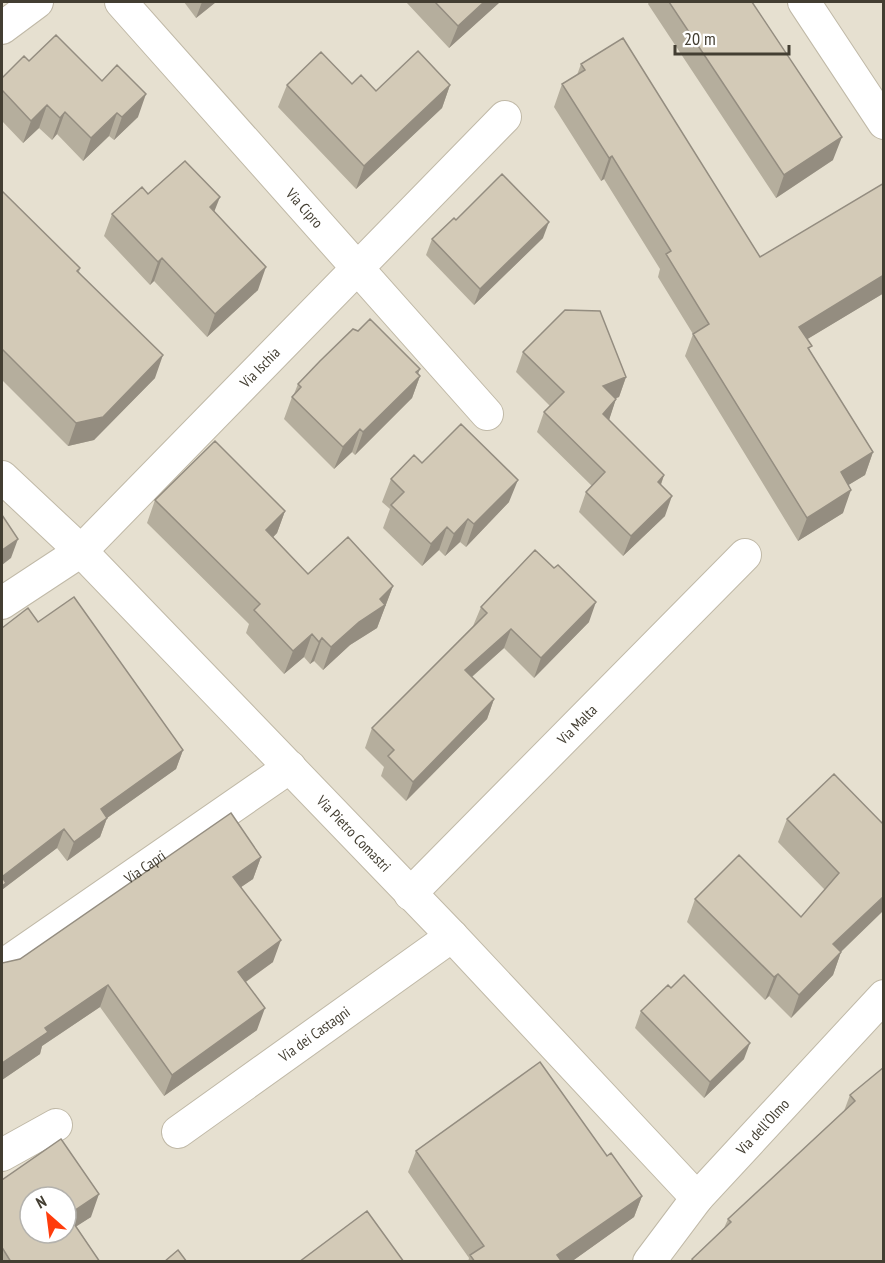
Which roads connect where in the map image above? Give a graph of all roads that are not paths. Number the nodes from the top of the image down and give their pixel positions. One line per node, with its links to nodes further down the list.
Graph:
1 (37, 2): 4 (street)
2 (121, 2): 7 (street, Via Cipro)
3 (804, 2): 6 (street)
4 (2, 28)
5 (505, 117): 7 (street, Via Ischia)
6 (884, 123)
7 (357, 269): 8 (street, Via Cipro); 10 (street, Via Ischia)
8 (487, 414)
9 (2, 477): 10 (street, Via Pietro Comastri)
10 (81, 551): 12 (street, Via Ischia); 13 (street, Via Pietro Comastri)
11 (745, 555): 14 (street, Via Malta)
12 (2, 603)
13 (290, 767): 14 (street, Via Pietro Comastri); 16 (street, Via Capri)
14 (410, 894): 15 (street, Via Pietro Comastri)
15 (452, 936): 19 (street, Via dei Castagni); 21 (street, Via Pietro Comastri)
16 (2, 966)
17 (884, 996): 21 (street, Via dell'Olmo)
18 (56, 1125): 20 (street)
19 (178, 1132)
20 (2, 1155)
21 (697, 1198): 22 (street, Via dell'Olmo)
22 (649, 1262)

